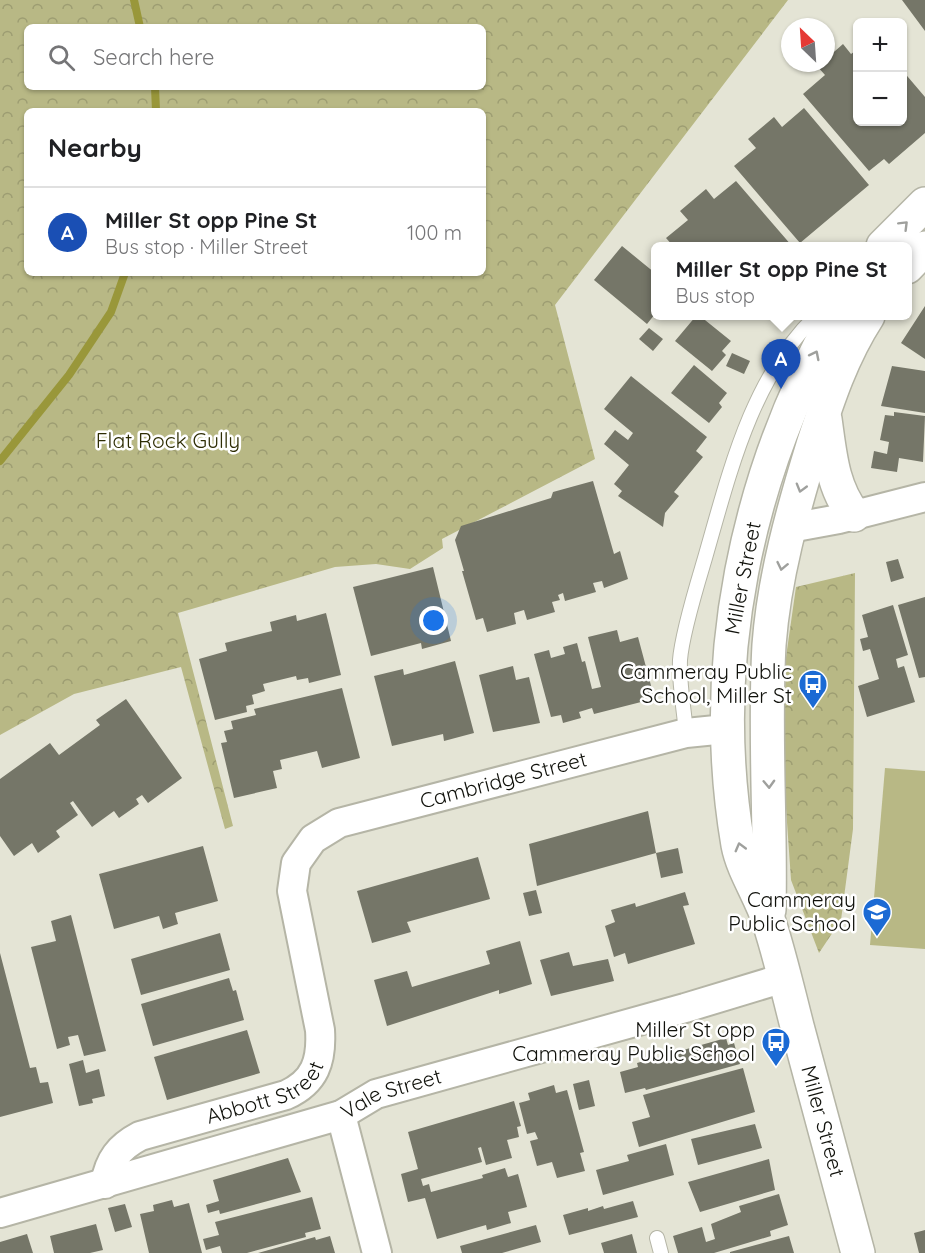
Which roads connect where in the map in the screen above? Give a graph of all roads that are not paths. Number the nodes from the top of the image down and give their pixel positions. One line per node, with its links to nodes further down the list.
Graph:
1 (925, 204): 2 (main road, one-way to 1)
2 (887, 242)
3 (925, 248): 4 (main road)
4 (912, 262)
5 (812, 320): 15 (lane)
6 (833, 320): 12 (main road, Miller Street, one-way to 6)
7 (865, 320): 8 (main road, Miller Street)
8 (824, 412): 10 (main road); 11 (main road, Miller Street, one-way to 11)
9 (925, 497): 10 (street)
10 (855, 515): 11 (street)
11 (790, 528): 12 (main road); 13 (main road, Miller Street, one-way to 13)
12 (750, 534): 14 (main road, Miller Street)
13 (766, 725): 14 (main road); 17 (main road, Miller Street, one-way to 17)
14 (726, 729): 15 (street, Cambridge Street); 17 (main road, Miller Street, one-way to 14)
15 (686, 733): 16 (street, Cambridge Street)
16 (296, 863): 20 (street, Abbott Street)
17 (769, 921): 18 (main road, Miller Street)
18 (784, 978): 19 (street, Vale Street); 25 (main road, Miller Street)
19 (341, 1115): 20 (street, Vale Street); 23 (street)
20 (105, 1184): 21 (street, Vale Street)
21 (0, 1213)
22 (657, 1238): 24 (lane)
23 (376, 1253)
24 (661, 1253)
25 (858, 1253)

